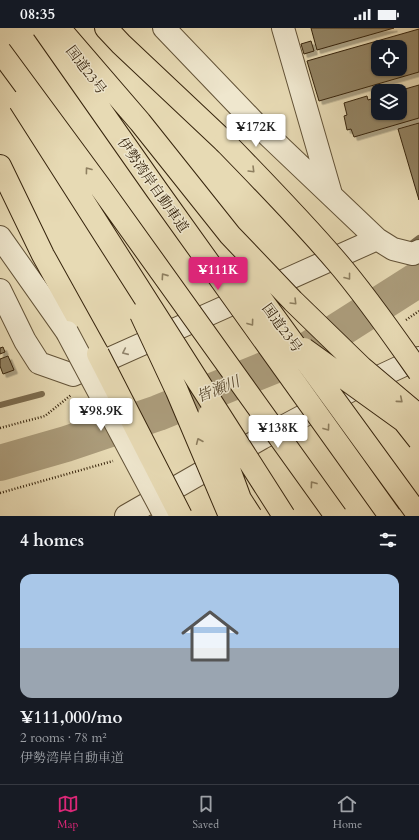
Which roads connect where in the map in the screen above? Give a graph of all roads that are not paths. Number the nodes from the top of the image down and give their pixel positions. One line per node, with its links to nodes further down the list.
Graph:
1 (43, 28): 29 (highway, 伊勢湾岸自動車道, one-way to 29, bridge)
2 (55, 28): 16 (highway, 国道23号, bridge)
3 (59, 28): 20 (highway, one-way to 20, bridge)
4 (106, 28): 18 (highway, one-way to 18, bridge)
5 (164, 28): 11 (street)
6 (283, 28): 11 (street)
7 (0, 51): 9 (highway, bridge)
8 (0, 70): 19 (highway, bridge)
9 (27, 89): 25 (highway, one-way to 9, bridge); 28 (highway, one-way to 9, bridge)
10 (0, 166): 24 (highway, bridge)
11 (332, 195): 13 (street)
12 (0, 236): 23 (street, bridge)
13 (378, 238): 14 (street); 15 (street, one-way to 15)
14 (419, 250)
15 (0, 290)
16 (289, 337): 21 (highway, bridge); 30 (highway, 国道23号, bridge)
17 (419, 358): 22 (street)
18 (419, 372)
19 (193, 373): 26 (highway, bridge); 27 (highway, bridge)
20 (419, 416)
21 (419, 440)
22 (126, 516)
23 (165, 516)
24 (181, 516)
25 (230, 516)
26 (251, 516)
27 (284, 516)
28 (336, 516)
29 (390, 516)
30 (419, 516)

